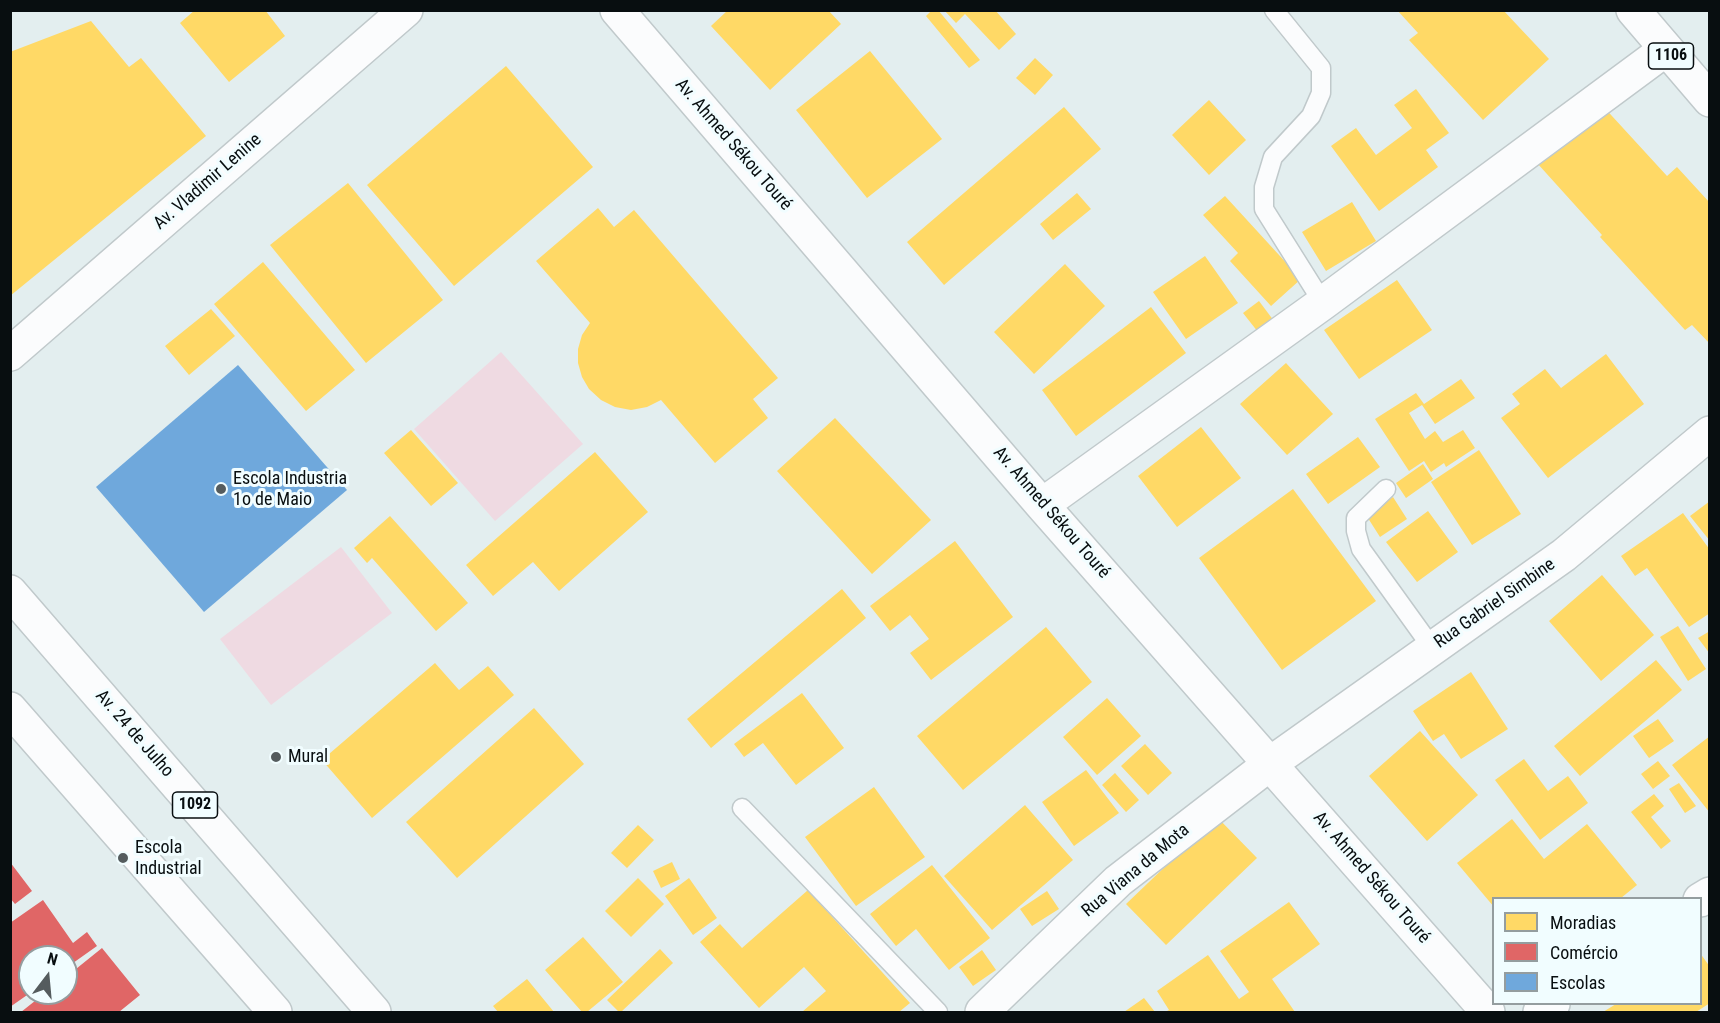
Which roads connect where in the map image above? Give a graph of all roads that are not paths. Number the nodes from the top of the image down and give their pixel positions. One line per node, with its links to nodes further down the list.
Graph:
1 (406, 10): 8 (street, Av. Vladimir Lenine)
2 (617, 10): 11 (street, Av. Ahmed Sékou Touré)
3 (1274, 10): 7 (lane)
4 (1633, 10): 5 (street, 1106)
5 (1665, 50): 6 (street, 1106); 7 (street)
6 (1710, 100)
7 (1323, 303): 11 (street)
8 (10, 354)
9 (1710, 434): 13 (street, Rua Gabriel Simbine)
10 (1386, 489): 13 (lane)
11 (1042, 505): 15 (street, Av. Ahmed Sékou Touré)
12 (10, 592): 18 (street, Av. 24 de Julho / 1092)
13 (1433, 649): 15 (street, Rua Gabriel Simbine)
14 (10, 709): 17 (street)
15 (1271, 763): 20 (street, Rua Viana da Mota); 21 (street, Av. Ahmed Sékou Touré)
16 (742, 808): 19 (lane)
17 (275, 1012)
18 (374, 1012)
19 (938, 1012)
20 (982, 1012)
21 (1488, 1012)

